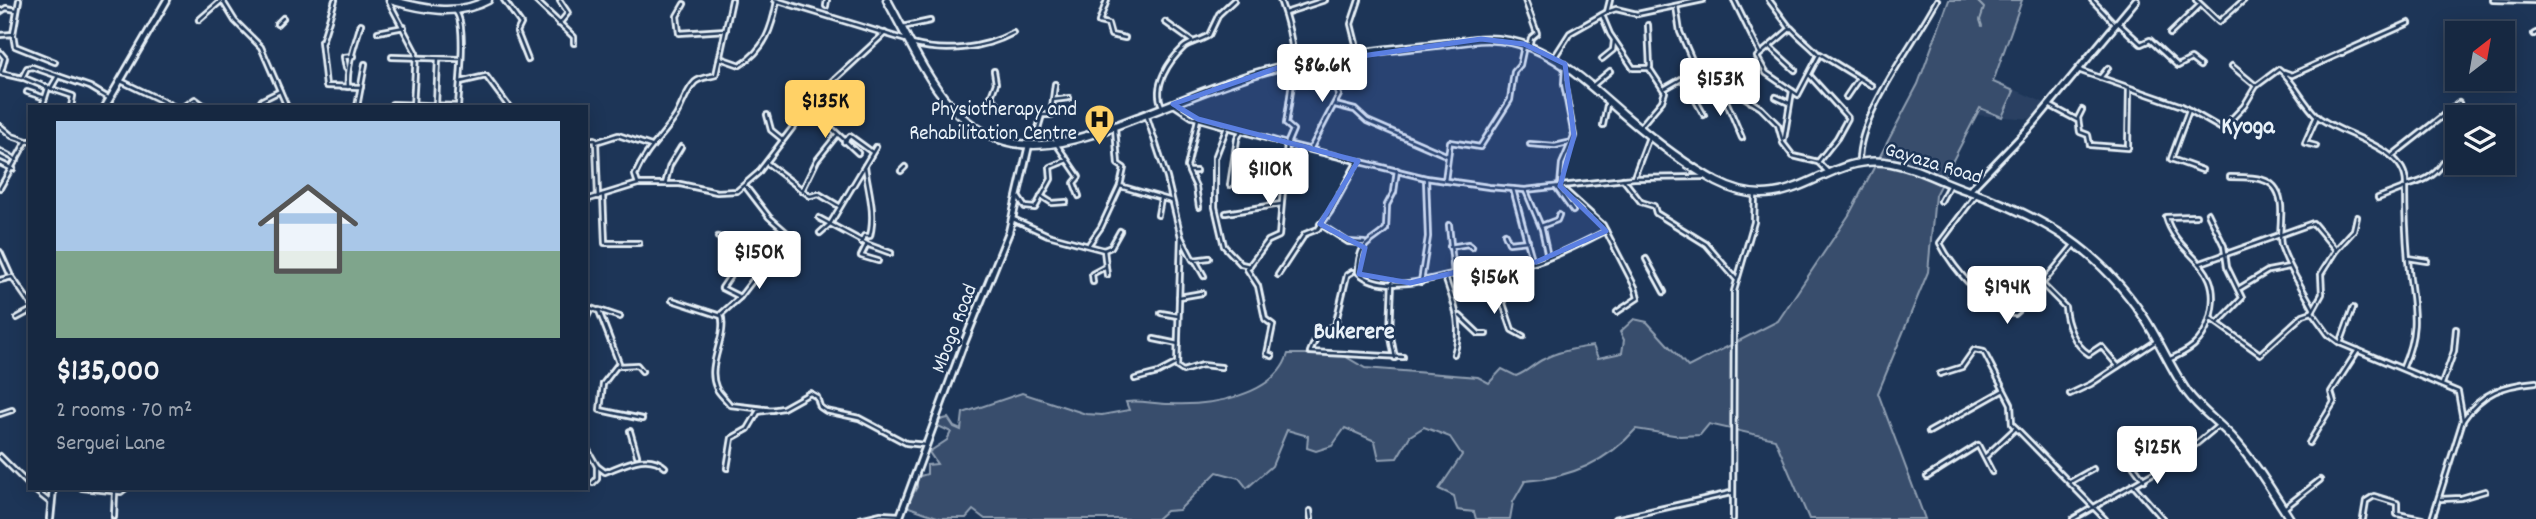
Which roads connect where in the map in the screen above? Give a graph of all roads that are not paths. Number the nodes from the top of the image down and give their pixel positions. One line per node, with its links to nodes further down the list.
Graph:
1 (19, 0): 38 (street)
2 (167, 0): 106 (street)
3 (222, 0): 44 (street); 118 (street)
4 (335, 0): 112 (street)
5 (393, 0): 37 (main road); 53 (street)
6 (488, 0): 36 (main road)
7 (504, 0): 83 (street)
8 (535, 0): 51 (street)
9 (732, 0): 56 (street)
10 (776, 0): 58 (street); 77 (street)
11 (827, 0): 34 (street)
12 (887, 0): 54 (main road, Gayaza Road)
13 (1107, 0): 63 (street)
14 (1234, 0): 66 (street)
15 (1280, 0): 40 (street)
16 (1325, 0): 40 (street)
17 (1359, 0): 73 (street)
18 (1525, 0): 68 (street)
19 (1610, 0): 41 (street)
20 (1703, 0): 31 (street)
21 (1734, 0): 72 (street)
22 (1769, 0): 55 (street)
23 (1937, 0): 195 (street)
24 (2092, 0): 47 (street)
25 (2136, 0): 47 (street)
26 (2196, 0): 33 (street)
27 (2244, 0): 33 (street)
28 (2493, 0): 30 (street)
29 (560, 1): 51 (street)
30 (2536, 1)
31 (1687, 2): 35 (street)
32 (684, 4): 56 (street)
33 (2200, 5): 61 (street)
34 (826, 6)
35 (1676, 6): 41 (street); 115 (street)
36 (470, 8): 37 (main road); 42 (street)
37 (454, 9): 42 (street)
38 (18, 10): 39 (street); 60 (street)
39 (0, 12)
40 (1285, 13): 87 (street)
41 (1604, 14): 64 (street); 78 (street)
42 (460, 17): 80 (street)
43 (283, 18): 49 (street)
44 (199, 20)
45 (930, 21): 54 (street)
46 (1165, 22): 66 (street)
47 (2116, 23): 88 (street); 94 (street)
48 (2409, 23): 97 (street)
49 (277, 24)
50 (360, 24): 74 (street)
51 (558, 24): 67 (street)
52 (1648, 25): 92 (street)
53 (404, 27): 57 (street); 76 (street)
54 (902, 27): 65 (main road, Gayaza Road)
55 (1791, 28): 69 (street); 71 (street)
56 (726, 30): 77 (street)
57 (378, 32)
58 (885, 33): 65 (street); 149 (street)
59 (1013, 33): 65 (street)
60 (13, 34): 62 (street); 84 (street)
61 (2170, 34)
62 (0, 35)
63 (1125, 38)
64 (1614, 41): 82 (street); 92 (street)
65 (911, 42): 179 (main road, Gayaza Road)
66 (1193, 42): 151 (street)
67 (574, 43)
68 (1527, 45): 73 (main road, Gayaza Road); 78 (main road, Gayaza Road); 189 (street)
69 (1771, 48): 72 (street); 93 (street)
70 (0, 52): 98 (street)
71 (1817, 52): 101 (street); 104 (street)
72 (1761, 54): 120 (street)
73 (1359, 55): 81 (main road, Gayaza Road)
74 (354, 56): 90 (street); 90 (street)
75 (392, 57): 76 (street)
76 (415, 58): 79 (street); 143 (street)
77 (720, 58): 181 (street)
78 (1554, 58): 86 (main road, Gayaza Road)
79 (438, 59): 80 (street); 144 (street)
80 (460, 59): 107 (street)
81 (1334, 59): 87 (main road, Gayaza Road); 147 (street)
82 (1602, 59)
83 (528, 60)
84 (55, 62)
85 (365, 64): 113 (street)
86 (1565, 64): 109 (main road, Gayaza Road); 176 (street)
87 (1296, 65): 133 (main road, Gayaza Road); 177 (street)
88 (2200, 66)
89 (2232, 66): 111 (street)
90 (346, 68): 112 (street)
91 (2108, 68): 105 (street)
92 (1650, 69): 117 (street)
93 (1795, 70)
94 (2078, 70): 105 (street); 148 (street)
95 (994, 71): 121 (street)
96 (1610, 71): 109 (street)
97 (2283, 72): 111 (street); 157 (street)
98 (1, 73): 102 (street)
99 (1718, 73): 130 (street)
100 (58, 76): 102 (street); 114 (street); 126 (street)
101 (1810, 76): 120 (street); 194 (street)
102 (23, 77): 114 (street)
103 (1683, 78): 115 (street); 117 (street); 156 (street)
104 (1859, 78): 110 (street); 123 (street)
105 (2100, 78): 116 (street)
106 (119, 80): 126 (street); 137 (street)
107 (460, 82): 145 (street); 146 (street)
108 (1055, 84): 127 (street)
109 (1592, 86): 128 (main road, Gayaza Road)
110 (1872, 86)
111 (2256, 86): 153 (street)
112 (348, 87): 113 (street)
113 (361, 87): 142 (street)
114 (49, 88): 124 (street); 135 (street)
115 (1722, 89): 130 (street); 169 (street)
116 (2129, 89): 153 (street); 159 (street)
117 (1664, 90): 164 (street)
118 (280, 91): 140 (street); 141 (street)
119 (27, 92): 124 (street)
120 (1792, 92): 131 (street)
121 (991, 97): 129 (street); 150 (street)
122 (1776, 97): 131 (street)
123 (1846, 97)
124 (45, 98): 134 (street)
125 (1069, 98): 127 (street)
126 (110, 99): 136 (street)
127 (1054, 100): 166 (street)
128 (1608, 100): 160 (street); 164 (main road, Gayaza Road)
129 (989, 102)
130 (1751, 102): 173 (street)
131 (1789, 103): 173 (street)
132 (2459, 103): 190 (street)
133 (1173, 104): 151 (main road, Gayaza Road); 158 (street)
134 (43, 105)
135 (71, 105)
136 (106, 105)
137 (171, 105)
138 (187, 105): 139 (street)
139 (203, 105)
140 (259, 105)
141 (286, 105)
142 (357, 105)
143 (413, 105)
144 (436, 105)
145 (458, 105)
146 (508, 105)
147 (1335, 105): 185 (street); 189 (street)
148 (2049, 105): 159 (street); 223 (street)
149 (809, 107): 167 (street); 170 (street)
150 (1002, 108)
151 (1163, 108): 154 (main road, Gayaza Road)
152 (2082, 110): 159 (street)
153 (2190, 110): 203 (street)
154 (1146, 114): 162 (main road, Gayaza Road); 235 (street)
155 (767, 115): 170 (street)
156 (1704, 115)
157 (2318, 116): 182 (street); 190 (street)
158 (1198, 118): 163 (street); 201 (street)
159 (2078, 121)
160 (1602, 125)
161 (0, 127): 172 (street)
162 (1114, 127): 180 (main road, Gayaza Road); 217 (street)
163 (1227, 127): 165 (street); 286 (street)
164 (1639, 128): 168 (main road, Gayaza Road)
165 (1241, 131): 177 (street); 216 (street)
166 (1037, 132)
167 (837, 135): 175 (street); 224 (street)
168 (1651, 135): 206 (main road, Gayaza Road); 209 (street)
169 (1742, 138)
170 (782, 139): 197 (street)
171 (588, 140): 174 (street)
172 (28, 141): 191 (street)
173 (1783, 141): 194 (street)
174 (596, 142): 181 (street); 230 (street)
175 (844, 142): 187 (street); 188 (street)
176 (1571, 142): 178 (street); 218 (street)
177 (1287, 144): 185 (street); 238 (street)
178 (1530, 144)
179 (1029, 145): 180 (main road, Gayaza Road); 231 (street, Mbogo Road)
180 (1057, 145): 192 (street)
181 (651, 146): 212 (street)
182 (2316, 146)
183 (681, 147): 213 (street)
184 (876, 147): 187 (street)
185 (1310, 149): 193 (street)
186 (0, 150): 191 (street)
187 (873, 152): 198 (street)
188 (858, 153)
189 (1448, 156): 211 (street)
190 (2392, 156): 219 (street)
191 (17, 160): 200 (street)
192 (1067, 160): 228 (street); 229 (street)
193 (1358, 161): 202 (street); 251 (street)
194 (1818, 162): 205 (street)
195 (1859, 162): 205 (main road, Gayaza Road); 214 (main road, Gayaza Road)
196 (0, 163): 200 (street)
197 (767, 163): 215 (street); 224 (street)
198 (865, 163): 239 (street); 263 (street)
199 (2443, 163): 219 (street)
200 (13, 169): 220 (street)
201 (1188, 169): 204 (street); 240 (street)
202 (1397, 170): 208 (street); 264 (street)
203 (2202, 170)
204 (1196, 172)
205 (1829, 174): 225 (main road, Gayaza Road)
206 (1706, 175): 209 (street); 225 (main road, Gayaza Road)
207 (2230, 177): 258 (street)
208 (1426, 178): 211 (street); 301 (street)
209 (1634, 178): 210 (street)
210 (1623, 179): 218 (street); 298 (street)
211 (1446, 181): 221 (street)
212 (638, 184): 213 (street); 227 (street)
213 (665, 184): 215 (street)
214 (1951, 184): 223 (main road, Gayaza Road); 236 (street)
215 (746, 185): 275 (street)
216 (1230, 185)
217 (1120, 186): 233 (street); 266 (street)
218 (1559, 187): 222 (street); 241 (street); 255 (street)
219 (2405, 187): 232 (street); 278 (street)
220 (0, 188)
221 (1513, 189): 222 (street); 261 (street)
222 (1525, 190): 253 (street)
223 (1968, 191): 226 (main road, Gayaza Road)
224 (803, 192): 239 (street)
225 (1755, 192): 298 (street)
226 (1976, 194): 265 (main road, Gayaza Road); 302 (street)
227 (603, 195): 230 (street); 262 (street)
228 (1041, 196): 231 (street); 237 (street)
229 (1079, 196)
230 (598, 197): 234 (street)
231 (1018, 198): 249 (street, Mbogo Road)
232 (2378, 198)
233 (1161, 199): 235 (street); 244 (street)
234 (588, 200)
235 (1172, 201): 260 (street)
236 (1941, 201)
237 (1066, 202)
238 (1281, 204): 242 (street); 286 (street)
239 (839, 206): 250 (street)
240 (1199, 207)
241 (1573, 211)
242 (1226, 213)
243 (2208, 213): 274 (street)
244 (1158, 215)
245 (1559, 215): 253 (street)
246 (2196, 216): 284 (street)
247 (2357, 217): 271 (street)
248 (819, 218): 250 (street)
249 (1013, 219): 266 (street); 361 (street, Mbogo Road)
250 (830, 224): 256 (street); 263 (street)
251 (1320, 224): 264 (street); 293 (street)
252 (1449, 225): 267 (street)
253 (1541, 226): 276 (street)
254 (1120, 231): 270 (street)
255 (1606, 232): 276 (street); 314 (street)
256 (820, 233)
257 (1505, 234): 261 (street)
258 (2280, 235): 271 (street); 274 (street); 289 (street)
259 (718, 237): 269 (street)
260 (1181, 237): 280 (street); 307 (street)
261 (1528, 241): 285 (street)
262 (639, 243)
263 (864, 243): 273 (street); 279 (street); 282 (street)
264 (1365, 243): 300 (street)
265 (2076, 243): 302 (street); 328 (main road, Gayaza Road)
266 (1089, 245): 270 (street)
267 (1450, 247): 268 (street); 294 (street)
268 (1472, 247)
269 (749, 248): 275 (street); 306 (street)
270 (1104, 250): 288 (street)
271 (2336, 250): 312 (street)
272 (0, 252): 295 (street)
273 (891, 253)
274 (2223, 256): 284 (street); 303 (street)
275 (772, 257): 306 (street)
276 (1548, 257): 285 (street)
277 (1209, 258): 280 (street)
278 (2408, 258): 283 (street); 341 (street)
279 (858, 260)
280 (1195, 260): 292 (street)
281 (1646, 260): 304 (street)
282 (878, 261)
283 (2427, 261)
284 (2201, 262): 322 (street)
285 (1533, 263): 287 (street)
286 (1250, 266): 333 (street)
287 (1483, 266): 294 (street); 326 (street)
288 (1105, 267): 291 (street); 299 (street)
289 (2289, 267): 303 (street); 312 (street)
290 (1352, 272): 335 (street)
291 (1107, 275)
292 (1204, 275)
293 (1278, 275)
294 (1454, 275): 296 (street)
295 (11, 276): 297 (street); 308 (street)
296 (1445, 277): 301 (street); 316 (street)
297 (0, 279)
298 (1736, 279): 385 (street)
299 (1093, 282)
300 (1392, 282): 301 (street); 335 (street)
301 (1421, 282)
302 (2042, 284): 339 (street)
303 (2240, 288): 323 (street)
304 (1664, 292)
305 (1202, 293): 307 (street)
306 (740, 297): 318 (street)
307 (1179, 297): 319 (street)
308 (28, 300)
309 (673, 300): 318 (street)
310 (588, 306): 320 (street)
311 (2353, 308): 329 (street)
312 (2312, 310): 323 (street); 329 (street)
313 (28, 312): 321 (street)
314 (1617, 312)
315 (1161, 313): 319 (street)
316 (1458, 313): 325 (street); 332 (street)
317 (588, 314): 338 (street)
318 (721, 316): 351 (street)
319 (1178, 316): 330 (street)
320 (620, 317)
321 (17, 318)
322 (2210, 318): 323 (street); 336 (street)
323 (2218, 323)
324 (2456, 329): 348 (street)
325 (1486, 334)
326 (1523, 336)
327 (1154, 339): 330 (street)
328 (2158, 340): 336 (main road, Gayaza Road); 339 (street)
329 (2340, 343): 331 (street)
330 (1178, 344): 337 (street)
331 (2358, 350): 341 (street); 360 (street)
332 (1454, 354)
333 (1272, 356)
334 (1403, 357): 335 (street)
335 (1395, 358)
336 (2168, 360): 356 (main road, Gayaza Road)
337 (1177, 363): 340 (street); 344 (street)
338 (618, 366): 342 (street); 354 (street)
339 (2118, 366): 350 (street)
340 (1221, 367)
341 (2403, 367): 348 (street)
342 (642, 371)
343 (1940, 374): 349 (street)
344 (1141, 376): 345 (street); 347 (street)
345 (1135, 379)
346 (2536, 382): 355 (street)
347 (1145, 383)
348 (2442, 384): 355 (street)
349 (2003, 391): 357 (street); 359 (street)
350 (2070, 394)
351 (773, 410): 361 (street); 369 (street)
352 (12, 411): 353 (street)
353 (0, 414)
354 (642, 419)
355 (2463, 420): 386 (street)
356 (2220, 425): 374 (street); 389 (main road, Gayaza Road)
357 (2016, 428): 366 (street); 376 (street)
358 (630, 431): 365 (street)
359 (1929, 432)
360 (2309, 443)
361 (926, 445): 392 (street, Mbogo Road)
362 (588, 450): 367 (street)
363 (2124, 454): 374 (street)
364 (0, 456): 377 (street)
365 (637, 456)
366 (1986, 456): 371 (street); 372 (street)
367 (597, 466): 368 (street); 375 (street)
368 (665, 467)
369 (727, 468)
370 (2093, 469): 376 (street)
371 (1992, 472)
372 (1927, 477)
373 (2320, 480): 389 (street)
374 (2144, 481): 378 (street)
375 (593, 482)
376 (2070, 482): 388 (street)
377 (28, 484)
378 (2134, 486): 388 (street); 401 (street)
379 (35, 490): 387 (street)
380 (53, 490): 387 (street)
381 (98, 490): 384 (street)
382 (124, 490): 384 (street)
383 (2485, 491): 386 (street)
384 (115, 492): 391 (street)
385 (1732, 492): 393 (street); 398 (street)
386 (2440, 499): 405 (street)
387 (52, 504): 394 (street)
388 (2096, 507): 399 (street); 400 (street)
389 (2283, 509): 402 (main road, Gayaza Road)
390 (1310, 511): 396 (street)
391 (114, 517)
392 (900, 517): 395 (street)
393 (1642, 517): 397 (street)
394 (50, 519)
395 (860, 519)
396 (1311, 519)
397 (1615, 519)
398 (1733, 519)
399 (2073, 519)
400 (2105, 519)
401 (2163, 519)
402 (2290, 519)
403 (2363, 519): 404 (street)
404 (2422, 519)
405 (2432, 519)

